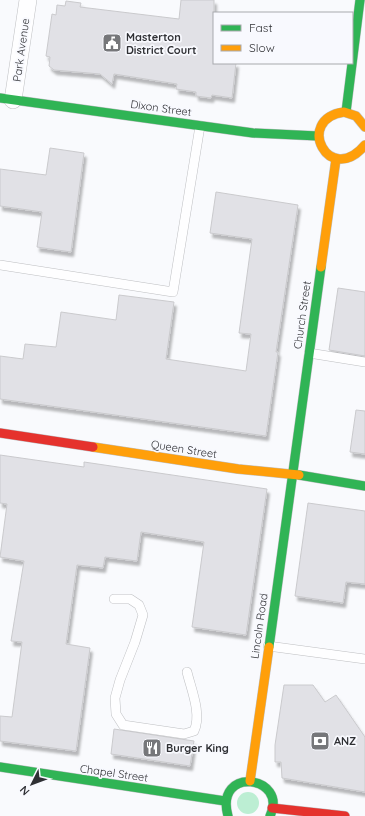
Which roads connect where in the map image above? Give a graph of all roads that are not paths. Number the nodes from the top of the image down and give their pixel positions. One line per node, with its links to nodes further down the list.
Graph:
1 (28, 0): 5 (street, Park Avenue)
2 (360, 0): 3 (main road)
3 (353, 56)
4 (352, 64): 6 (main road)
5 (7, 99): 7 (main road, Dixon Street)
6 (346, 112): 8 (main road); 9 (main road)
7 (200, 126): 9 (main road, Dixon Street); 12 (lane)
8 (365, 127)
9 (318, 136): 11 (main road)
10 (365, 145): 11 (main road)
11 (336, 159): 13 (main road, Church Street)
12 (0, 265)
13 (309, 353): 14 (lane); 16 (main road, Church Street)
14 (365, 362)
15 (0, 433): 16 (main road, Queen Street)
16 (292, 474): 17 (main road, Queen Street); 19 (main road, Lincoln Road)
17 (365, 486)
18 (114, 599): 21 (lane)
19 (268, 646): 20 (lane); 23 (main road, Lincoln Road)
20 (365, 659)
21 (187, 672)
22 (0, 768): 24 (main road, Chapel Street)
23 (250, 780): 24 (main road); 25 (main road)
24 (225, 801): 26 (main road)
25 (271, 812): 27 (main road)
26 (228, 816)
27 (345, 816)

